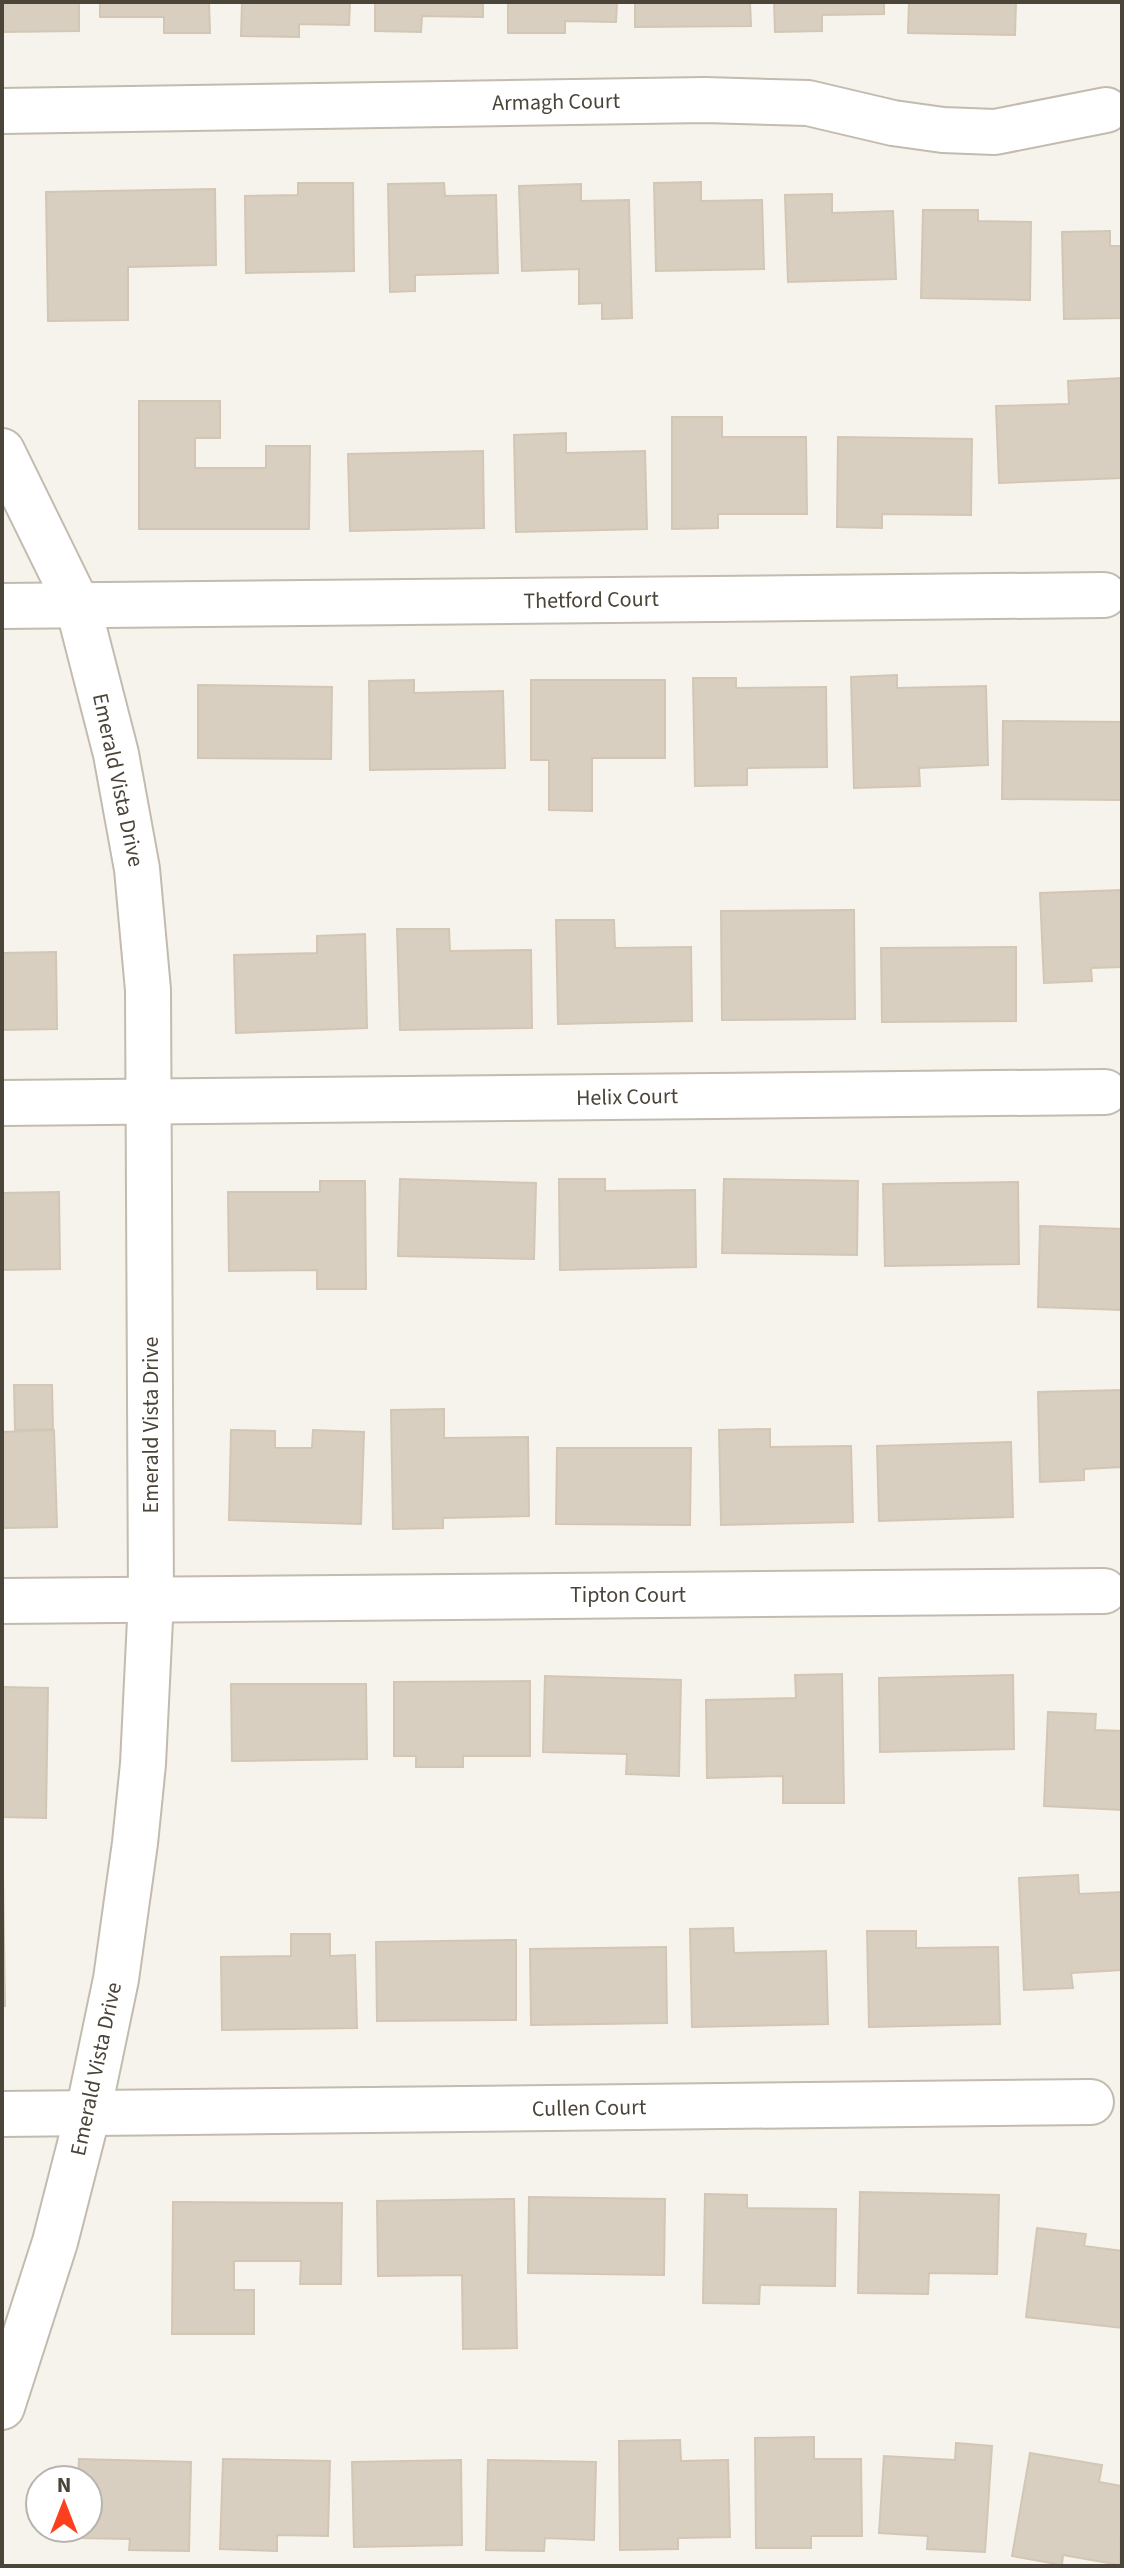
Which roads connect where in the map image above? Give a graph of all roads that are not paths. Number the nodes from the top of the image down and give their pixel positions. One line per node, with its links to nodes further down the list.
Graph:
1 (1106, 110): 2 (street, Armagh Court)
2 (2, 111)
3 (2, 451): 6 (street, Emerald Vista Drive)
4 (1104, 595): 6 (street, Thetford Court)
5 (2, 606): 6 (street, Thetford Court)
6 (78, 606): 8 (street, Emerald Vista Drive)
7 (1105, 1092): 8 (street, Helix Court)
8 (149, 1102): 9 (street, Helix Court); 11 (street, Emerald Vista Drive)
9 (2, 1103)
10 (1104, 1591): 11 (street, Tipton Court)
11 (151, 1599): 12 (street, Tipton Court); 14 (street, Emerald Vista Drive)
12 (2, 1601)
13 (1091, 2102): 14 (street, Cullen Court)
14 (88, 2113): 15 (street, Cullen Court); 16 (street, Emerald Vista Drive)
15 (2, 2114)
16 (2, 2407)

